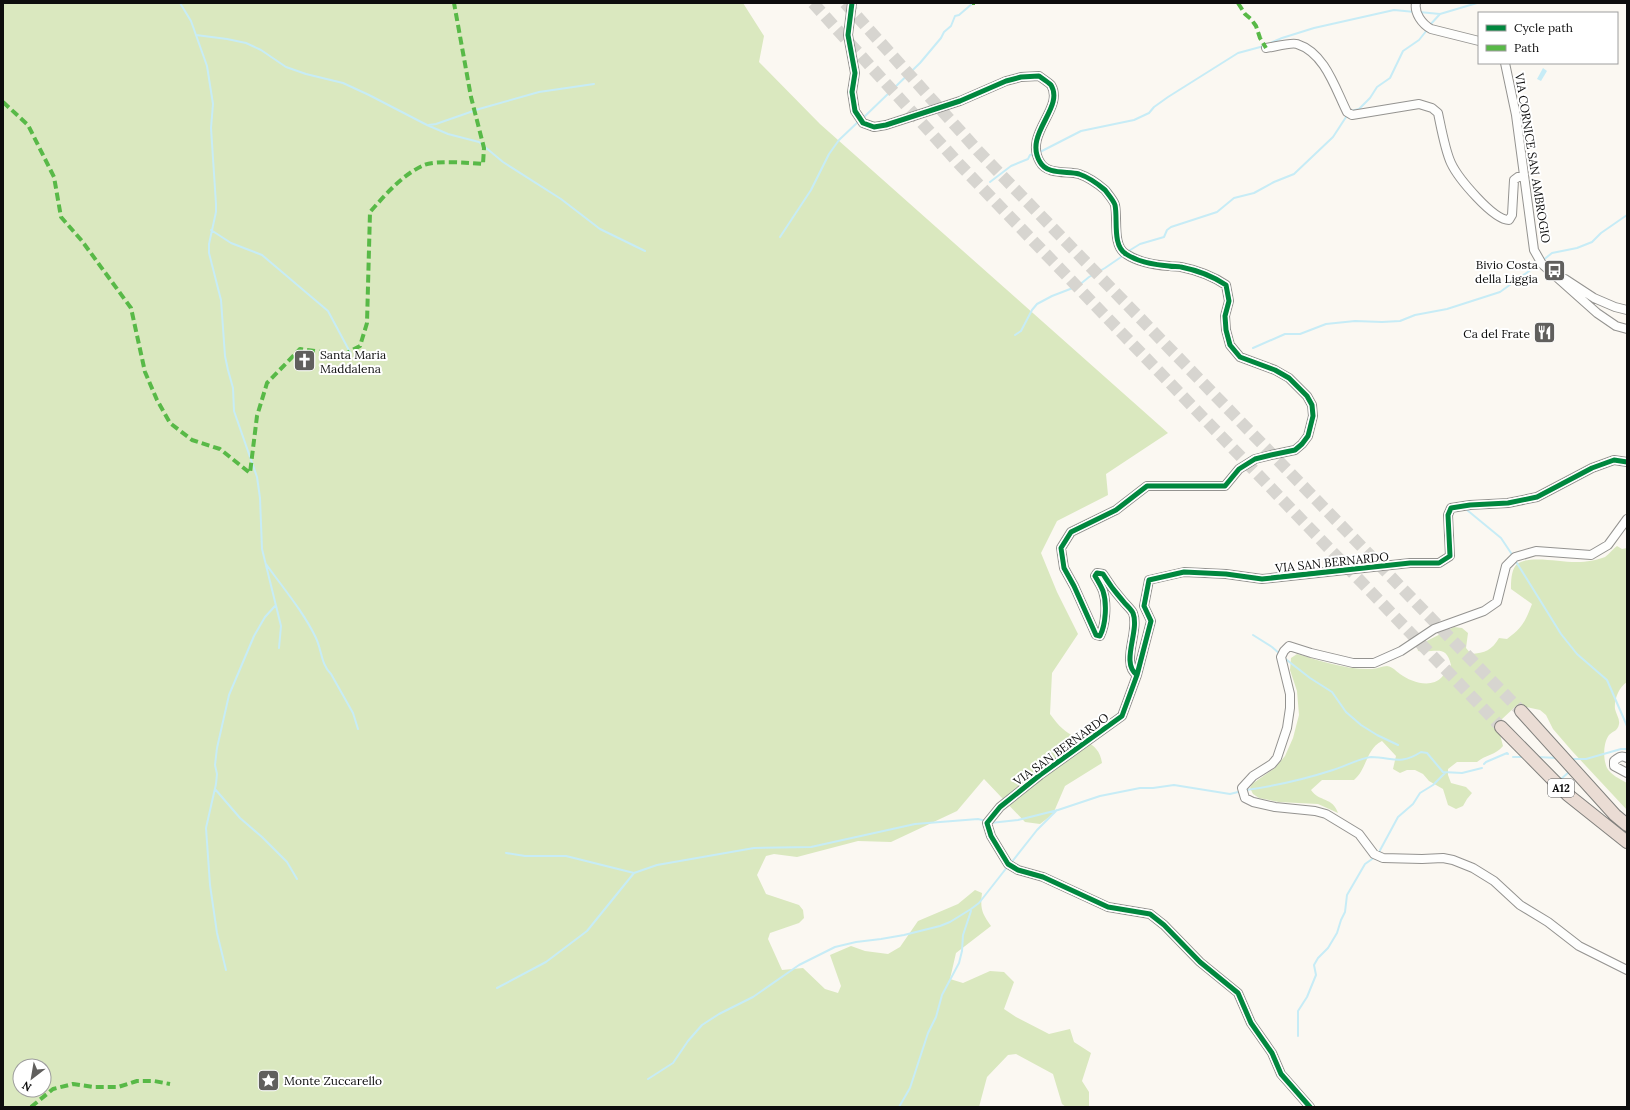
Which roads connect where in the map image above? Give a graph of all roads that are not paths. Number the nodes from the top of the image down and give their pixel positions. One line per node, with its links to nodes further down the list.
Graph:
1 (852, 3): 12 (street)
2 (1416, 5): 3 (street)
3 (1478, 41)
4 (1266, 48): 6 (street)
5 (1505, 64): 6 (street, VIA CORNICE SAN AMBROGIO)
6 (1524, 176): 7 (street, VIA CORNICE SAN AMBROGIO)
7 (1554, 274): 8 (street, VIA CORNICE SAN AMBROGIO); 9 (street, VIA CORNICE SAN AMBROGIO)
8 (1627, 310)
9 (1627, 329)
10 (1627, 462): 12 (street, VIA SAN BERNARDO)
11 (1627, 519): 19 (street)
12 (1137, 675): 20 (street, VIA SAN BERNARDO)
13 (1521, 711): 17 (highway, A12)
14 (1501, 726): 18 (highway, A12)
15 (1627, 758): 16 (street)
16 (1627, 773)
17 (1627, 825)
18 (1627, 842)
19 (1627, 970)
20 (1310, 1107)

